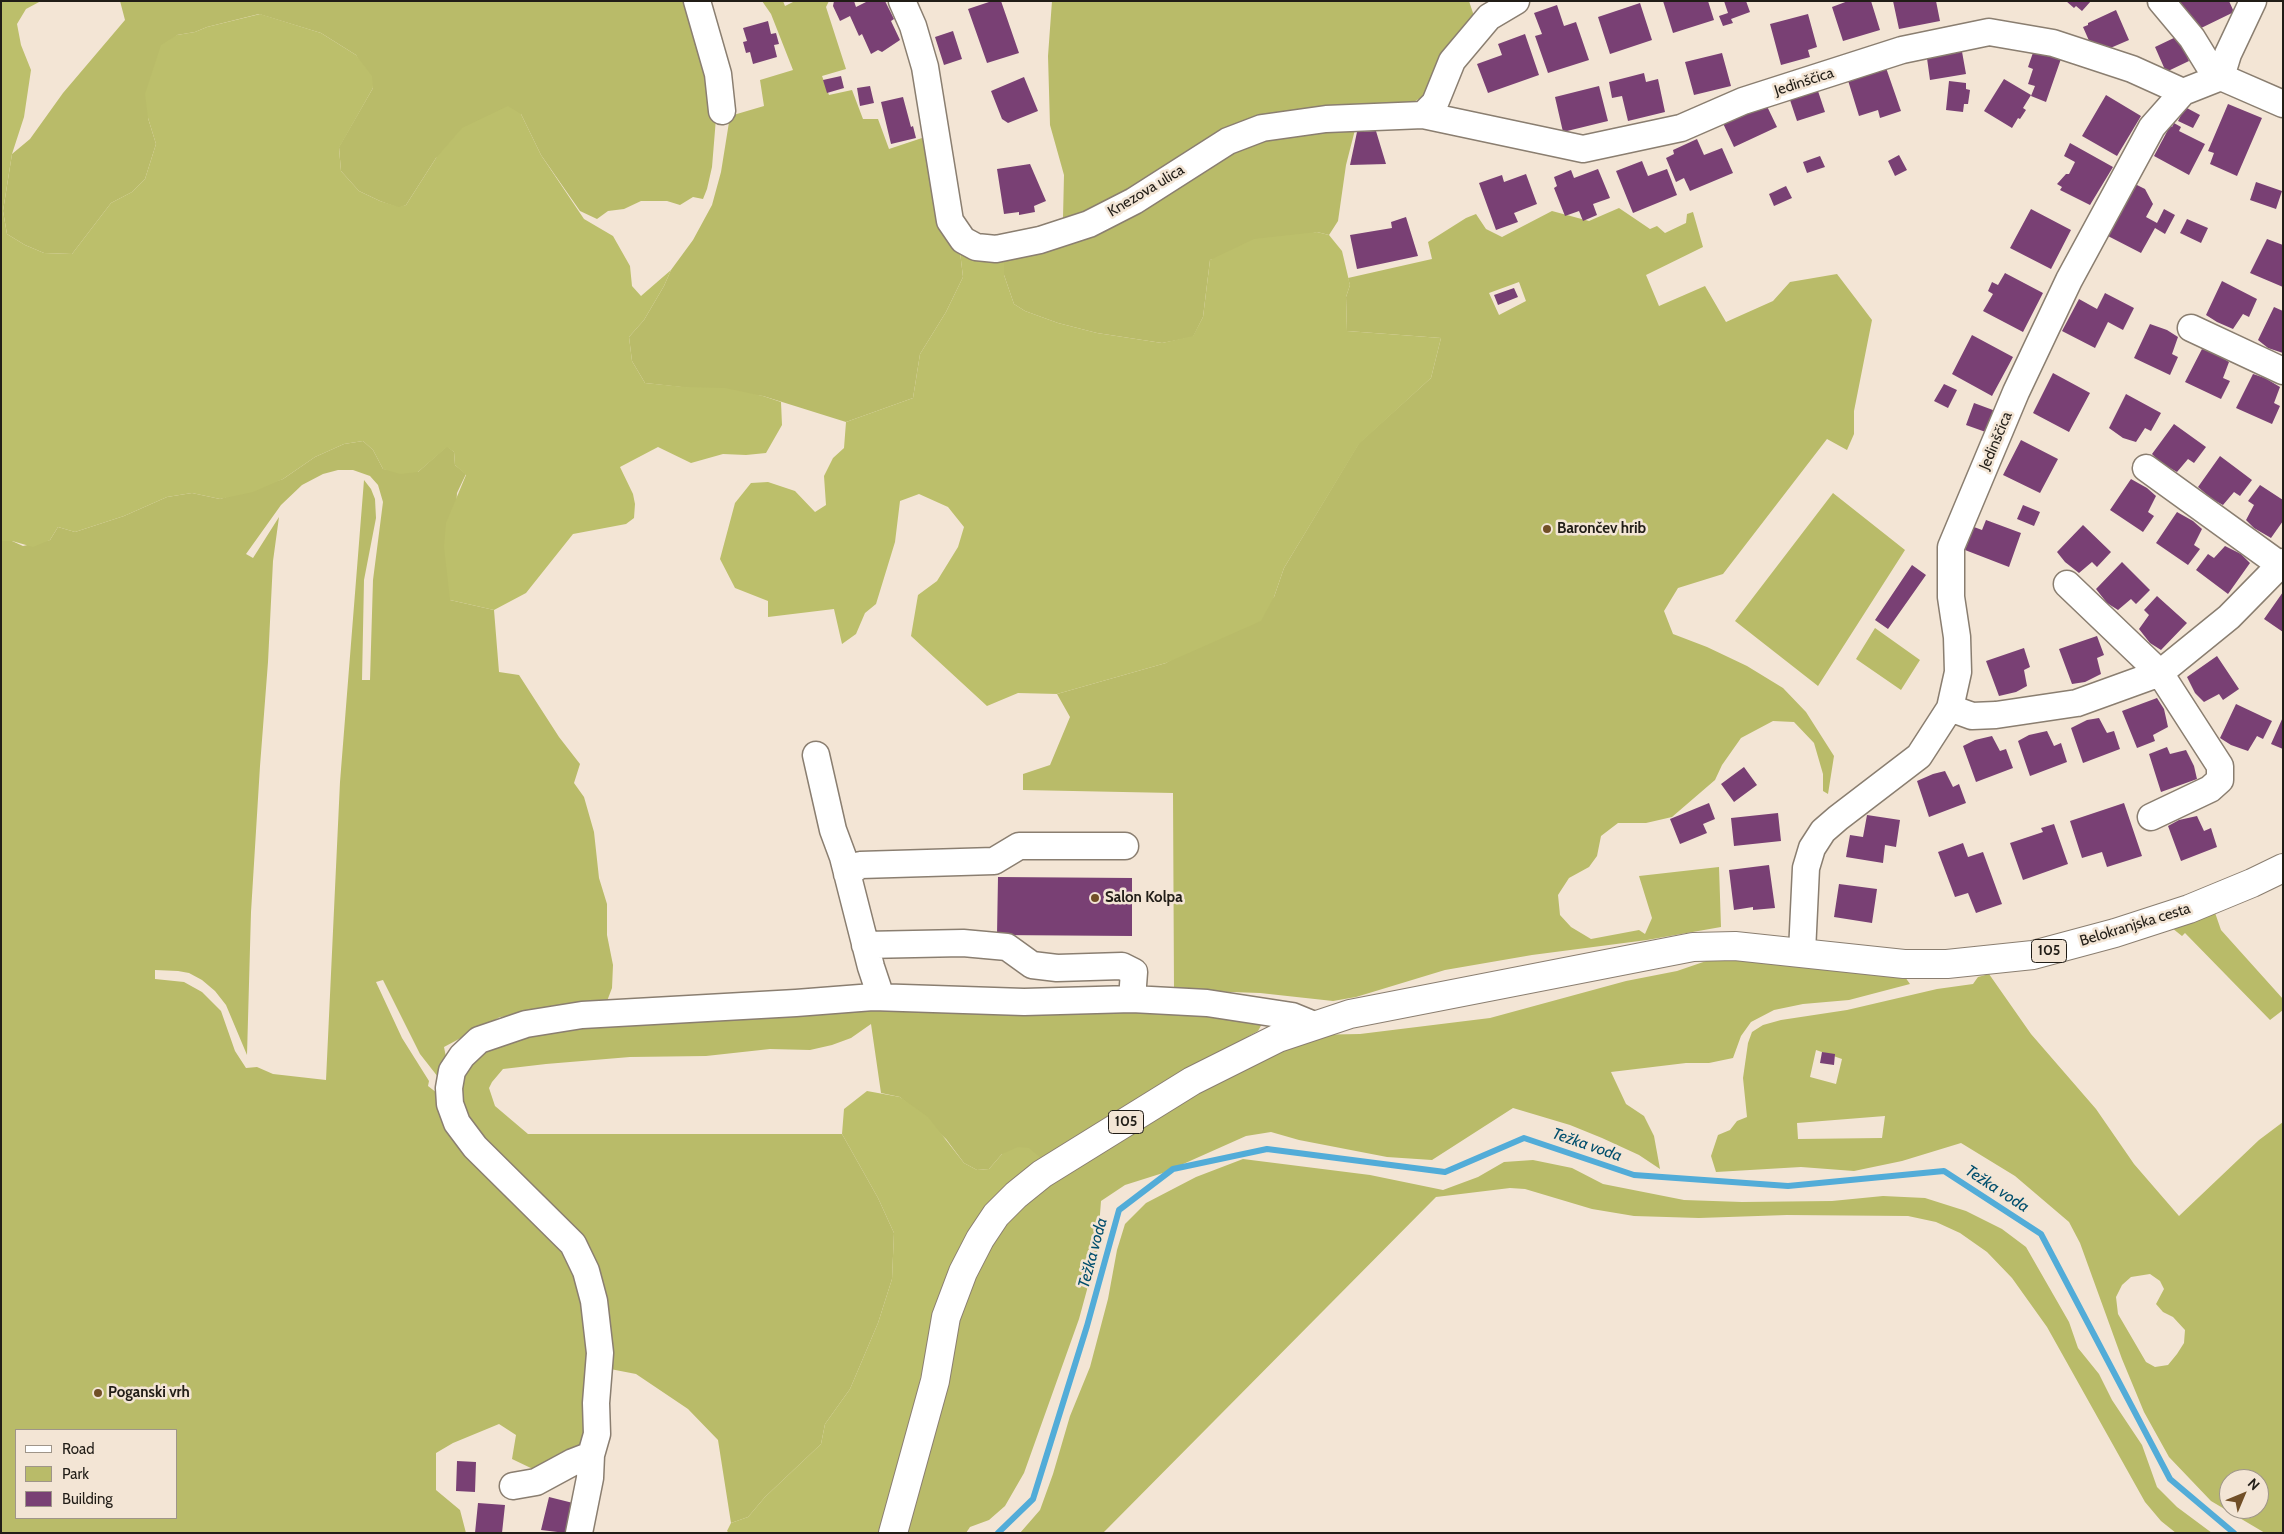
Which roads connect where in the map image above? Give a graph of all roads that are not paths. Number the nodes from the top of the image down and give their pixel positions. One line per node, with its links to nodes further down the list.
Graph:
1 (697, 1): 9 (street)
2 (902, 1): 10 (street, Knezova ulica)
3 (1516, 1): 10 (street)
4 (2161, 1): 6 (street)
5 (2253, 1): 6 (street)
6 (2221, 77): 7 (street, Jedinščica); 8 (street)
7 (2183, 92): 10 (street, Jedinščica); 17 (street, Jedinščica)
8 (2283, 104)
9 (722, 111)
10 (1422, 115)
11 (2191, 328): 12 (street)
12 (2283, 371)
13 (2146, 468): 14 (street)
14 (2282, 565): 16 (street)
15 (2067, 584): 16 (street)
16 (2160, 673): 17 (street); 19 (street)
17 (1950, 708): 24 (street)
18 (816, 755): 22 (street)
19 (2151, 817)
20 (1125, 846): 22 (street)
21 (2283, 868): 24 (main road, Belokranjska cesta / 105)
22 (847, 874): 23 (street)
23 (865, 945): 25 (street); 26 (street)
24 (1802, 952): 27 (main road, 105)
25 (881, 997): 26 (street); 28 (street)
26 (1132, 999): 27 (street)
27 (1314, 1026): 31 (main road, 105)
28 (591, 1455): 29 (street); 30 (street)
29 (513, 1486)
30 (580, 1533)
31 (893, 1533)

